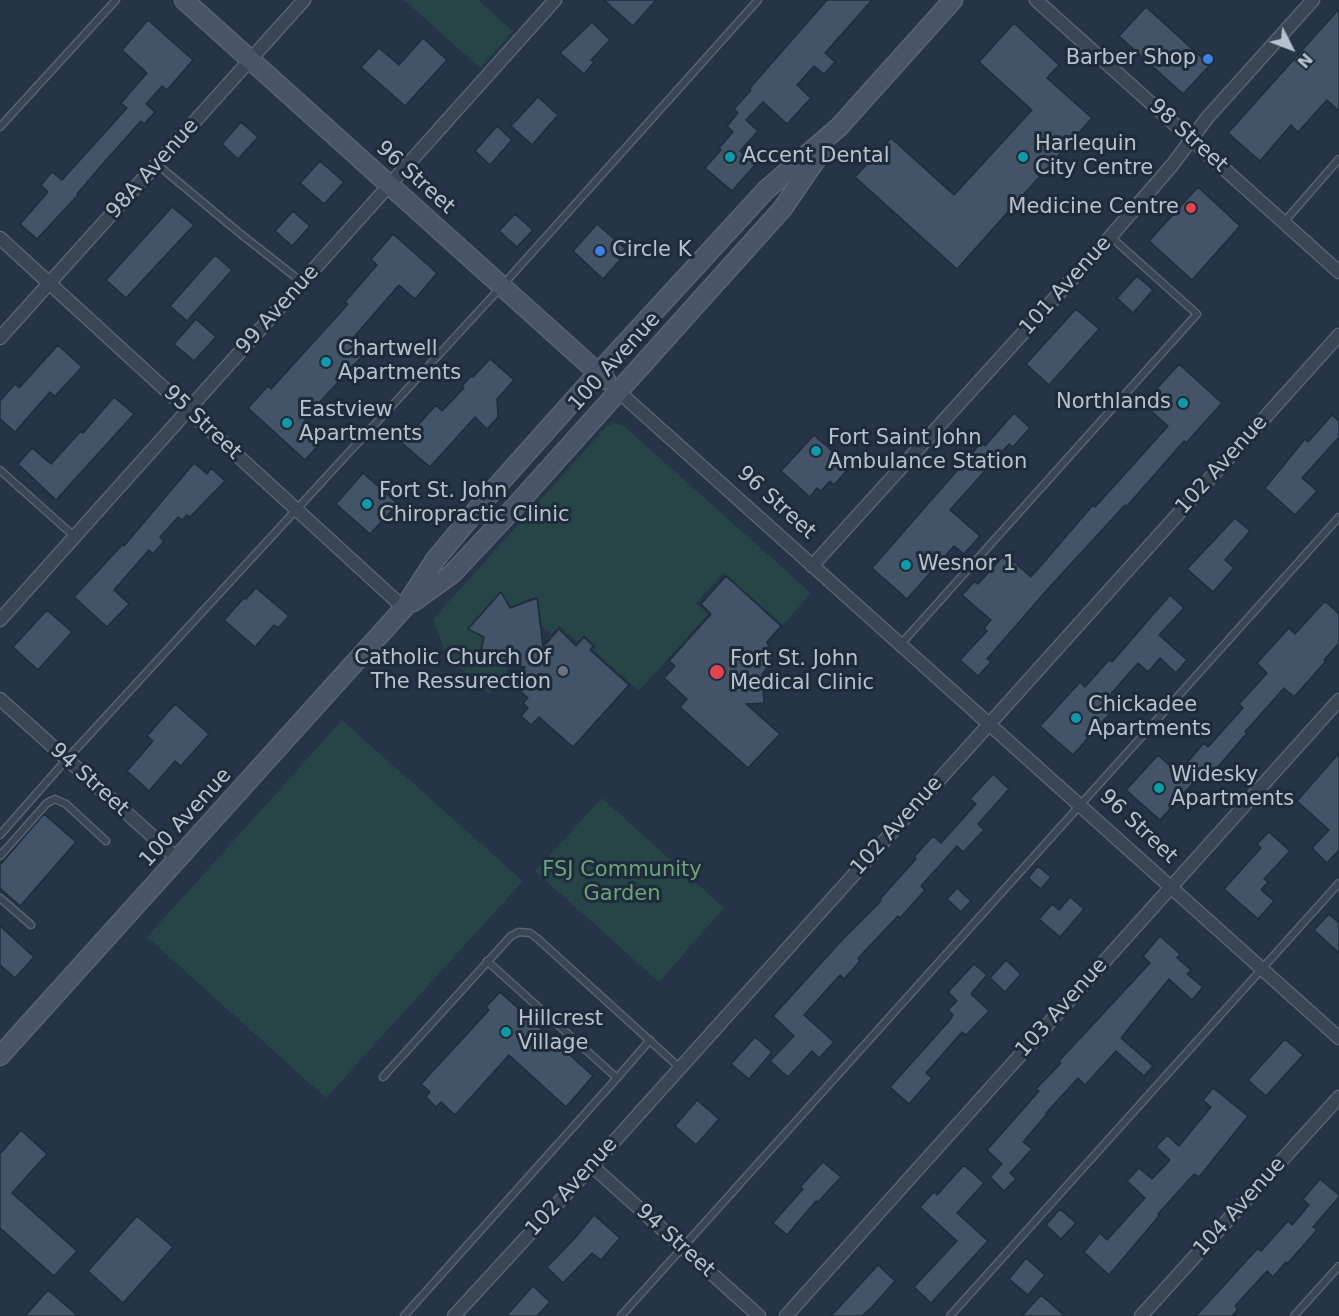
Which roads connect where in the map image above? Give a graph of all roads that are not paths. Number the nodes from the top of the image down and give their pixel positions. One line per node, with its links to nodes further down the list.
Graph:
1 (116, 0): 10 (lane)
2 (183, 0): 9 (main road, 96 Street)
3 (304, 0): 9 (street, 98A Avenue)
4 (555, 0): 15 (street, 99 Avenue)
5 (758, 0): 22 (lane)
6 (953, 0): 11 (main road, 100 Avenue)
7 (1036, 0): 12 (street, 98 Street)
8 (1313, 0): 12 (street, 101 Avenue)
9 (250, 60): 14 (street, 98A Avenue); 15 (main road, 96 Street)
10 (0, 127)
11 (839, 127): 25 (main road, 100 Avenue); 26 (main road, 100 Avenue)
12 (1191, 139): 16 (street, 98 Street); 17 (street, 101 Avenue)
13 (1339, 159): 16 (lane)
14 (158, 165): 20 (street, 98A Avenue); 21 (lane)
15 (390, 186): 21 (street, 99 Avenue); 22 (main road, 96 Street)
16 (1284, 222): 19 (street, 98 Street)
17 (1111, 236): 32 (street, 101 Avenue); 35 (lane)
18 (0, 238): 20 (street, 95 Street)
19 (1339, 272)
20 (50, 282): 24 (street, 98A Avenue); 27 (street, 95 Street)
21 (303, 283): 27 (street, 99 Avenue)
22 (502, 286): 25 (main road, 96 Street); 29 (lane)
23 (1339, 335): 38 (street, 102 Avenue)
24 (0, 338)
25 (598, 374): 26 (main road, 96 Street); 33 (main road, 100 Avenue)
26 (619, 392): 32 (street, 96 Street); 33 (main road, 100 Avenue)
27 (190, 410): 29 (street, 95 Street); 31 (street, 99 Avenue)
28 (0, 470): 31 (lane)
29 (296, 511): 33 (street, 95 Street); 39 (lane)
30 (1339, 517): 40 (lane)
31 (75, 537): 34 (street, 99 Avenue)
32 (812, 566): 35 (street, 96 Street)
33 (404, 608): 44 (main road, 100 Avenue)
34 (0, 620)
35 (901, 644): 38 (street, 96 Street)
36 (0, 699): 39 (street, 94 Street)
37 (1339, 700): 46 (street, 103 Avenue)
38 (990, 723): 40 (street, 96 Street); 54 (street, 102 Avenue)
39 (66, 760): 41 (lane); 44 (street, 94 Street)
40 (1080, 805): 46 (street, 96 Street); 59 (lane)
41 (0, 835)
42 (106, 841): 43 (lane)
43 (0, 856)
44 (179, 860): 53 (main road, 100 Avenue)
45 (1339, 883): 50 (lane)
46 (1171, 888): 50 (street, 96 Street); 65 (street, 103 Avenue)
47 (0, 898): 48 (lane)
48 (31, 925)
49 (487, 961): 52 (lane); 55 (lane); 56 (lane)
50 (1261, 969): 51 (street, 96 Street); 66 (lane)
51 (1339, 1038)
52 (650, 1040): 54 (lane); 56 (lane)
53 (0, 1056)
54 (680, 1068): 58 (street, 102 Avenue)
55 (383, 1077)
56 (617, 1078): 61 (lane)
57 (1339, 1097): 67 (street, 104 Avenue)
58 (592, 1166): 59 (street, 94 Street); 62 (street, 102 Avenue)
59 (683, 1247): 63 (lane); 64 (street, 94 Street)
60 (1339, 1266): 68 (lane)
61 (404, 1316)
62 (454, 1316)
63 (621, 1316)
64 (759, 1316)
65 (786, 1316)
66 (950, 1316)
67 (1141, 1316)
68 (1294, 1316)

